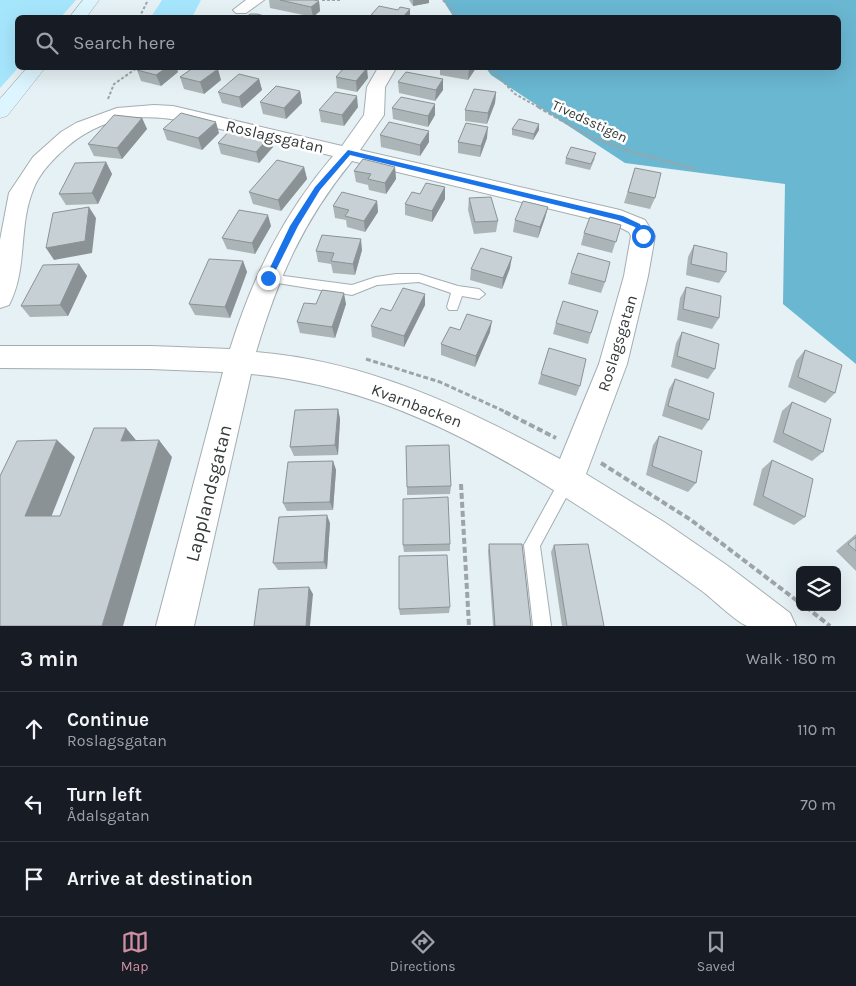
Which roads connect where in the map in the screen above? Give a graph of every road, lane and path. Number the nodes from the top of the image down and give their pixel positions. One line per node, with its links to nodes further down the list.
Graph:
1 (91, 0): 8 (main road)
2 (148, 0): 9 (path)
3 (256, 0): 7 (street)
4 (322, 0): 5 (path)
5 (340, 0)
6 (443, 0): 10 (path)
7 (237, 12)
8 (79, 15)
9 (140, 15)
10 (457, 15)
11 (34, 70): 15 (main road)
12 (134, 70): 16 (path)
13 (386, 70): 17 (street, Lapplandsgatan)
14 (492, 70): 18 (path, Tivedsstigen)
15 (0, 112)
16 (112, 114): 17 (street, Roslagsgatan); 22 (street, Roslagsgatan)
17 (348, 152): 19 (street, Lapplandsgatan); 26 (street, Roslagsgatan)
18 (695, 169)
19 (268, 278): 20 (lane); 25 (street, Lapplandsgatan)
20 (458, 292): 21 (lane); 23 (lane)
21 (479, 294)
22 (0, 298)
23 (452, 306)
24 (0, 357): 25 (street, Kvarnbacken)
25 (240, 360): 26 (street, Kvarnbacken); 29 (street, Lapplandsgatan)
26 (568, 479): 31 (lane); 32 (street, Kvarnbacken)
27 (461, 484): 30 (path)
28 (811, 611): 33 (path)
29 (175, 626)
30 (469, 626)
31 (542, 626)
32 (777, 626)
33 (830, 626)

